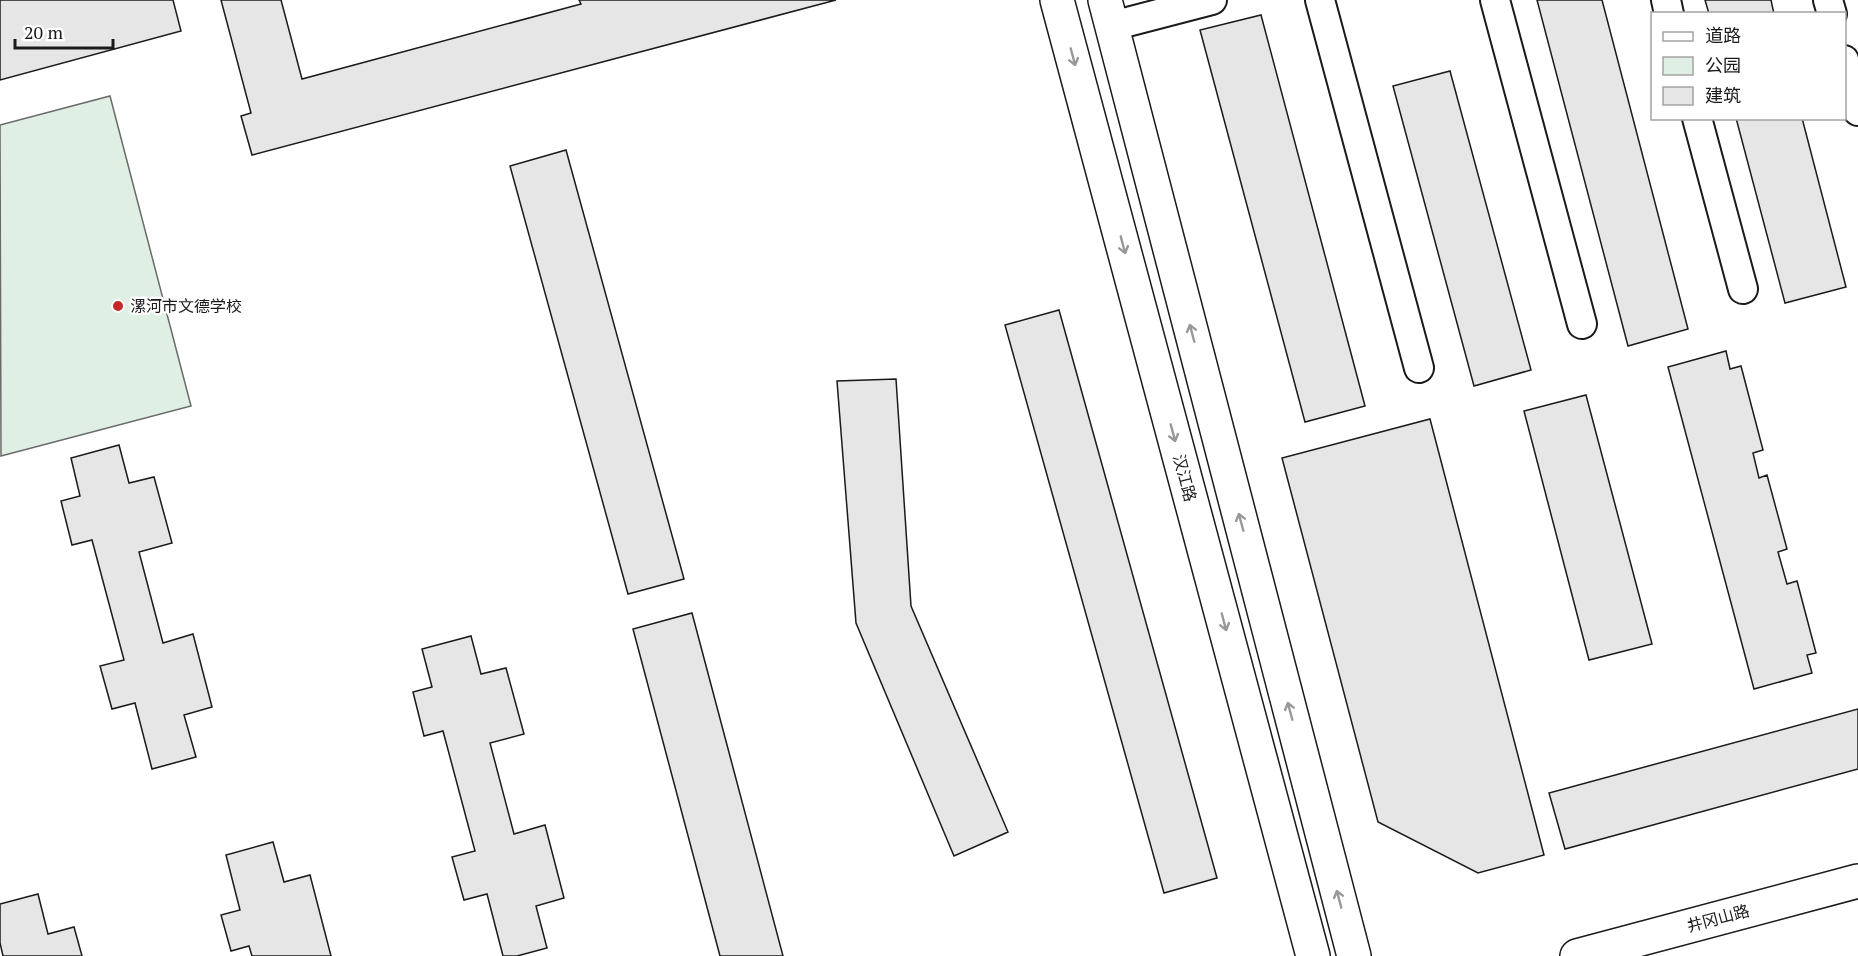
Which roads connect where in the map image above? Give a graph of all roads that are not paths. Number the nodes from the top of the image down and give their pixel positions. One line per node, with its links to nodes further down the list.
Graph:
1 (1058, 0): 13 (street, 汉江路, one-way to 13)
2 (1212, 0): 5 (street)
3 (1320, 0): 11 (street)
4 (1495, 0): 10 (street)
5 (1108, 13): 14 (street, one-way to 5)
6 (1846, 64): 7 (street)
7 (1858, 111)
8 (1698, 120): 9 (street)
9 (1743, 289)
10 (1582, 324)
11 (1419, 368)
12 (1858, 881): 15 (street, 井冈山路)
13 (1313, 956)
14 (1354, 956)
15 (1577, 956)

